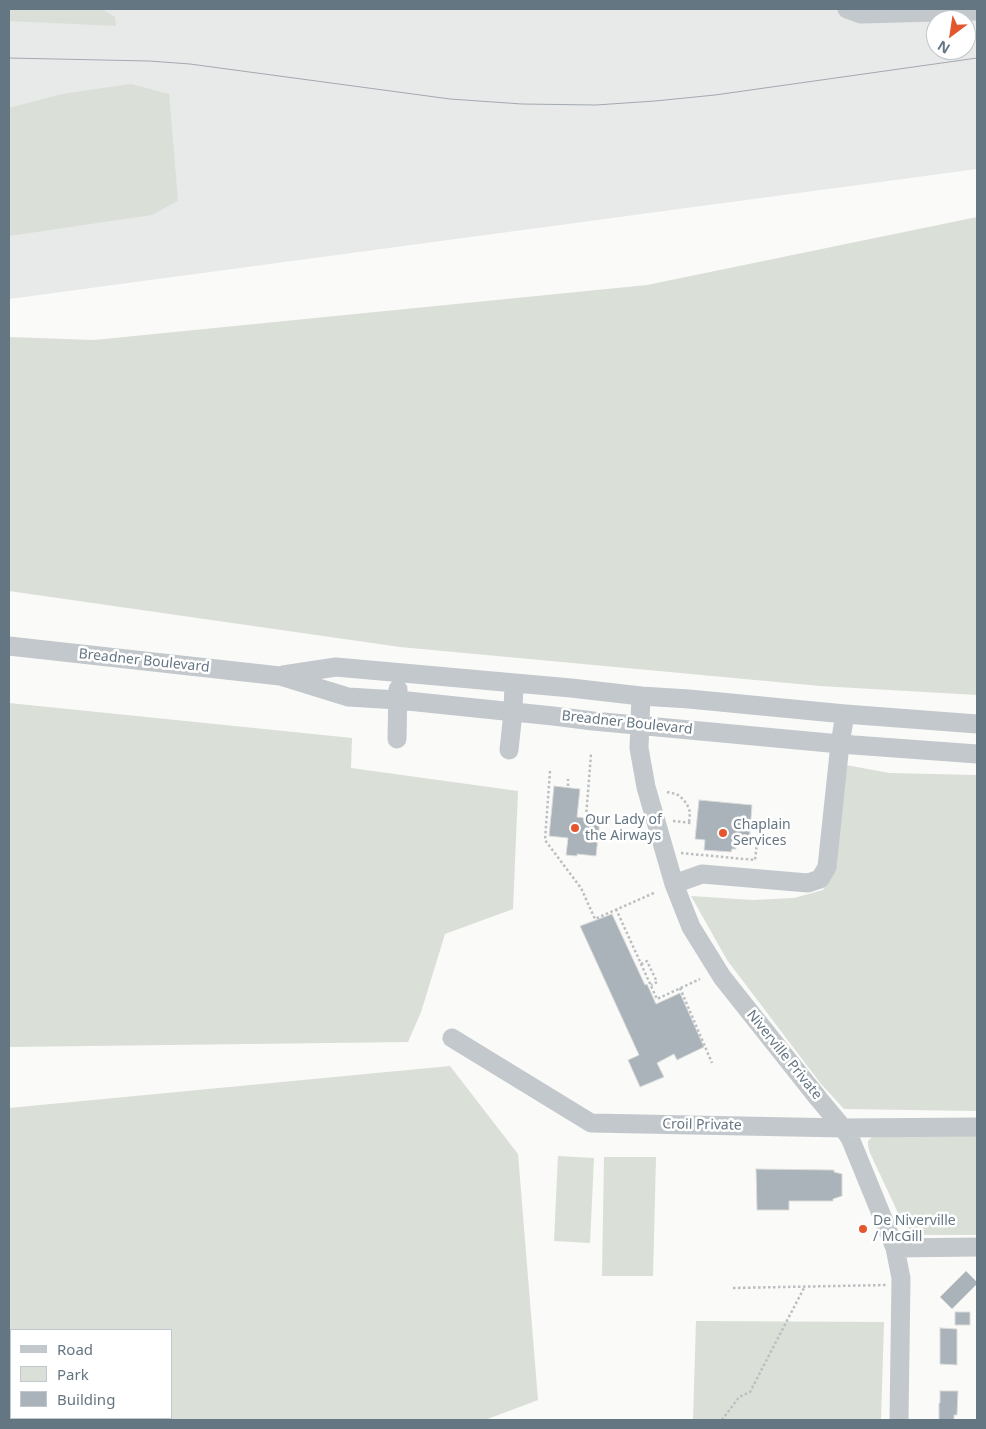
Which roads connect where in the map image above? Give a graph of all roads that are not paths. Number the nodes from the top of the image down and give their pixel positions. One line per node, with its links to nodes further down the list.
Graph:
1 (847, 9): 2 (street)
2 (977, 11)
3 (9, 646): 5 (street, Breadner Boulevard)
4 (397, 672): 5 (street, Breadner Boulevard); 6 (street, Breadner Boulevard); 8 (street)
5 (280, 676): 8 (street, Breadner Boulevard)
6 (514, 683): 7 (street, Breadner Boulevard); 9 (street)
7 (641, 696): 10 (street, Breadner Boulevard); 12 (street, Niverville Private)
8 (398, 700): 9 (street, Breadner Boulevard); 13 (street)
9 (513, 712): 12 (street, Breadner Boulevard); 15 (street)
10 (845, 714): 11 (street, Breadner Boulevard); 14 (street)
11 (977, 724)
12 (639, 725): 14 (street, Breadner Boulevard); 17 (street, Niverville Private)
13 (396, 739)
14 (840, 744): 16 (street, Breadner Boulevard); 17 (street)
15 (509, 750)
16 (977, 754)
17 (674, 884): 20 (street, Niverville Private)
18 (452, 1038): 20 (street, Croil Private)
19 (977, 1126): 20 (street, Croil Private)
20 (844, 1128): 22 (street, Niverville Private)
21 (977, 1247): 22 (street)
22 (895, 1248): 23 (street, Niverville Private)
23 (899, 1420)

